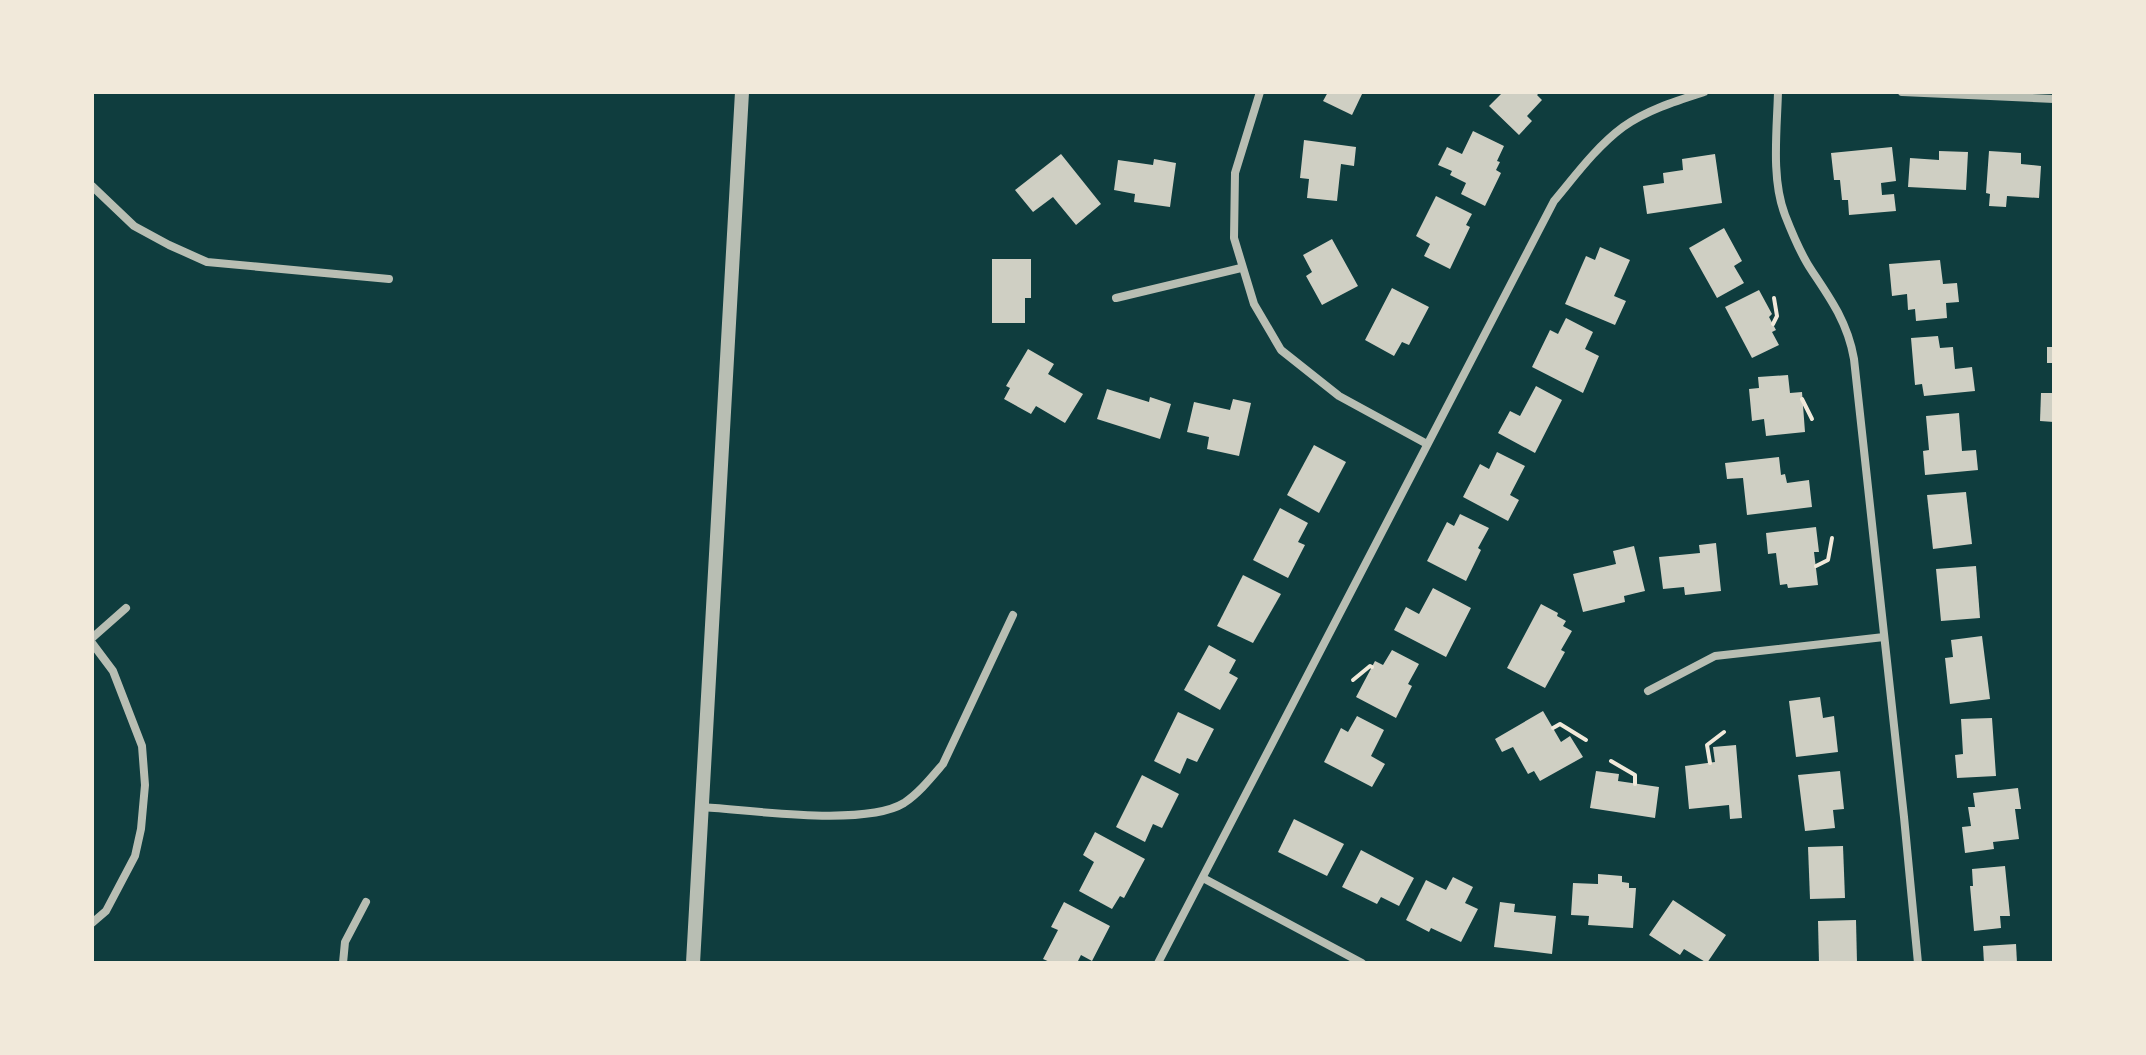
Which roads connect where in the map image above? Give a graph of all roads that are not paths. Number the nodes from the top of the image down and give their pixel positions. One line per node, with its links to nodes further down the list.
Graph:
1 (742, 92): 17 (street)
2 (1260, 92): 8 (street)
3 (1704, 92): 11 (street)
4 (1778, 92): 14 (street)
5 (1902, 92): 6 (street)
6 (2054, 99)
7 (92, 186): 9 (street)
8 (1241, 268): 10 (street); 11 (street)
9 (389, 279)
10 (1116, 298)
11 (1427, 444): 18 (street)
12 (126, 608): 15 (street)
13 (1013, 615): 17 (street)
14 (1884, 637): 16 (street); 25 (street)
15 (92, 640): 20 (street)
16 (1648, 691)
17 (702, 807): 22 (street)
18 (1203, 878): 23 (street); 24 (street)
19 (366, 902): 21 (street)
20 (92, 923)
21 (343, 963)
22 (693, 963)
23 (1158, 963)
24 (1362, 963)
25 (1918, 963)

